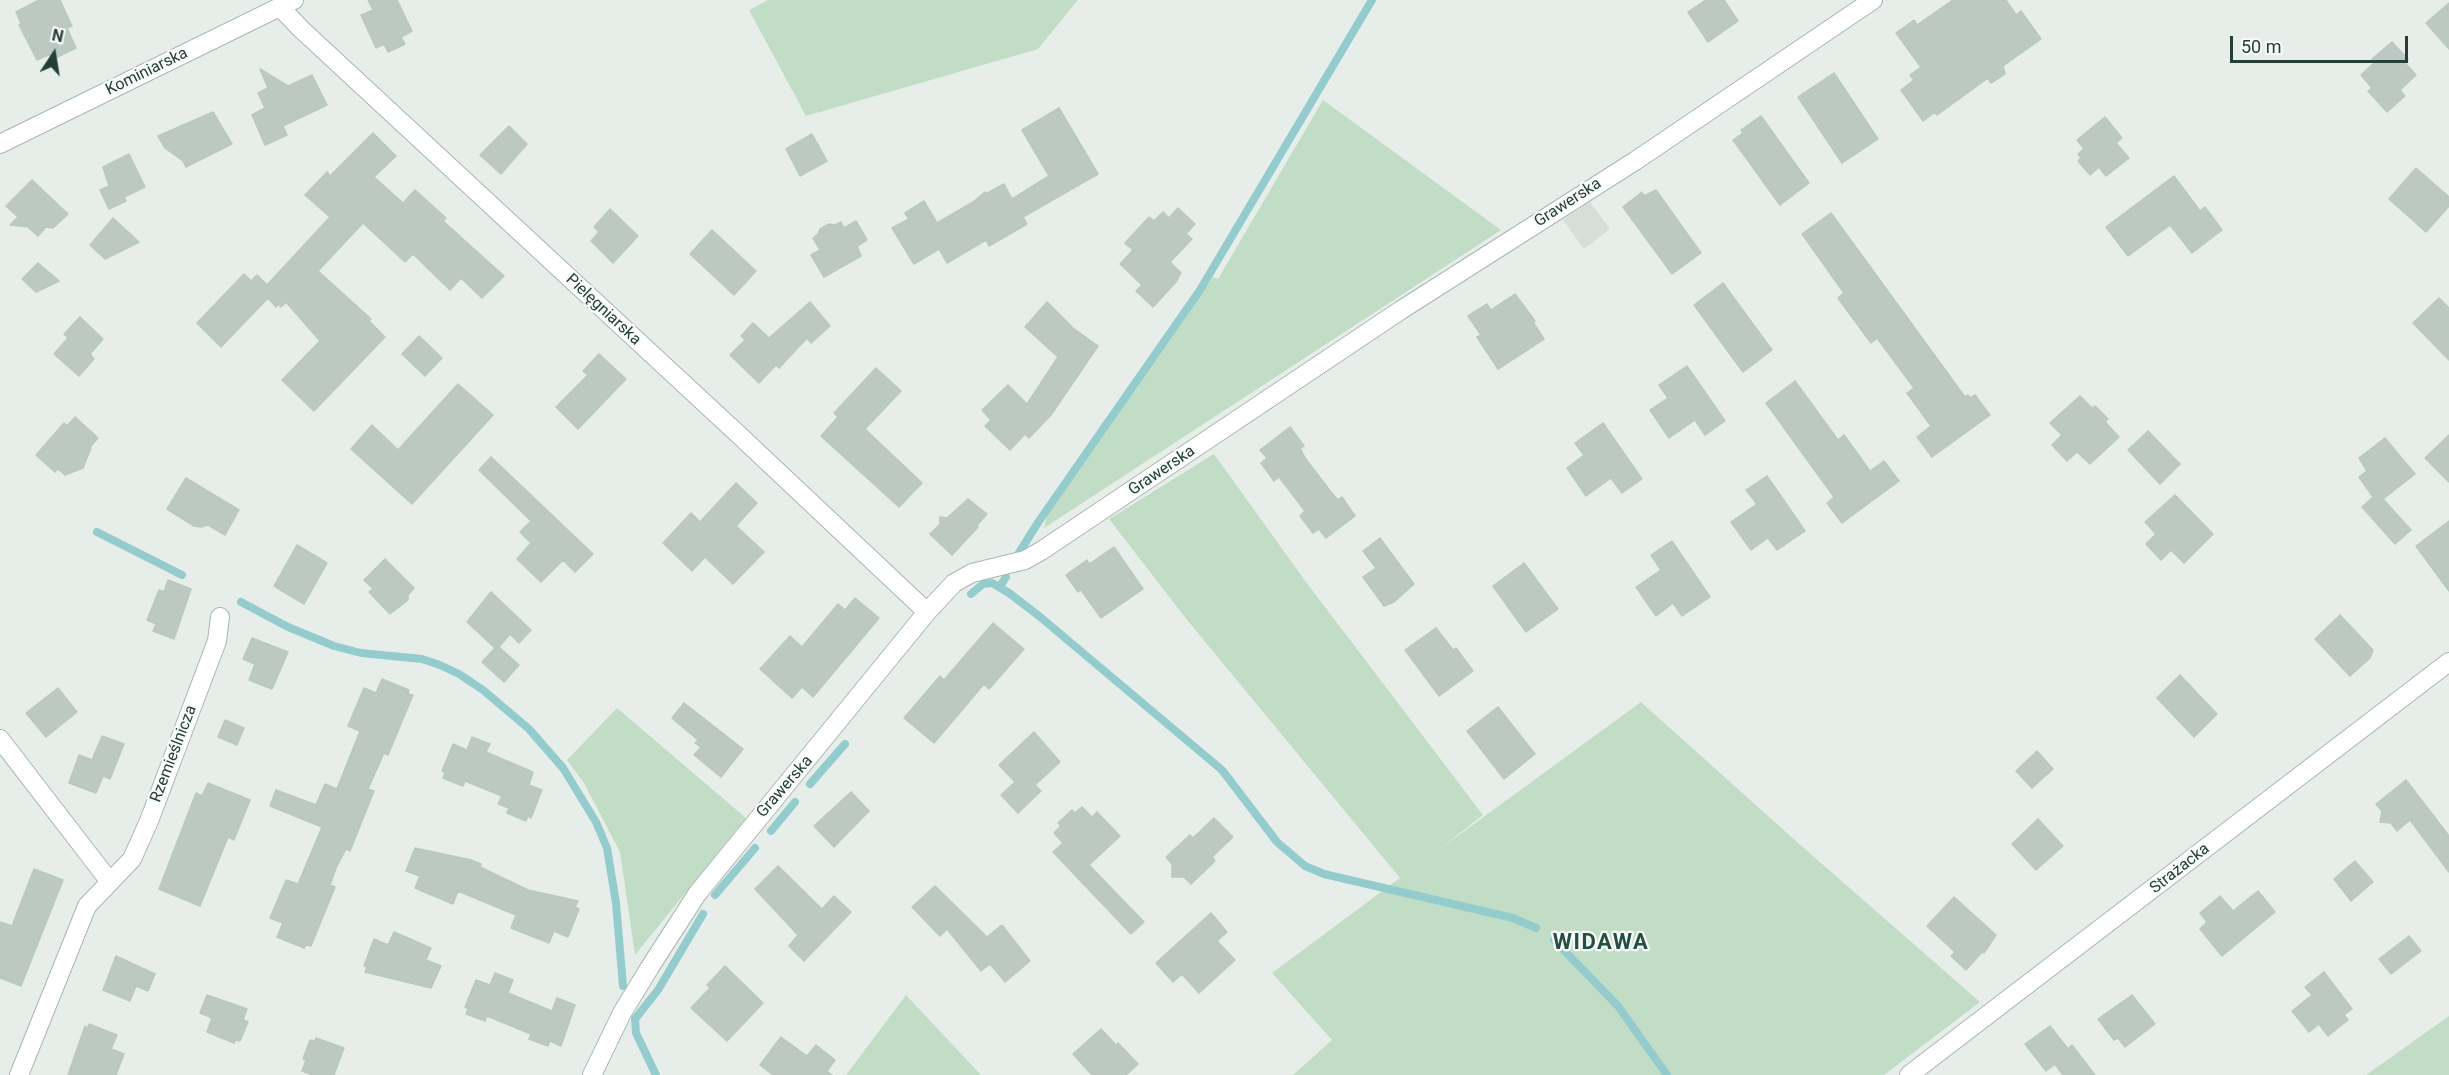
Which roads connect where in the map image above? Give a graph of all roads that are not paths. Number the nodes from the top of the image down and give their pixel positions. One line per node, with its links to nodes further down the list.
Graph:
1 (1873, 0): 4 (street, Grawerska)
2 (287, 3): 3 (street, Kominiarska); 4 (street, Pielęgniarska)
3 (0, 144)
4 (927, 612): 10 (street, Grawerska)
5 (220, 618): 8 (street, Rzemieślnicza)
6 (2449, 662): 11 (street, Strażacka)
7 (0, 739): 8 (street)
8 (110, 882): 9 (street, Rzemieślnicza)
9 (20, 1075)
10 (592, 1075)
11 (1910, 1075)

